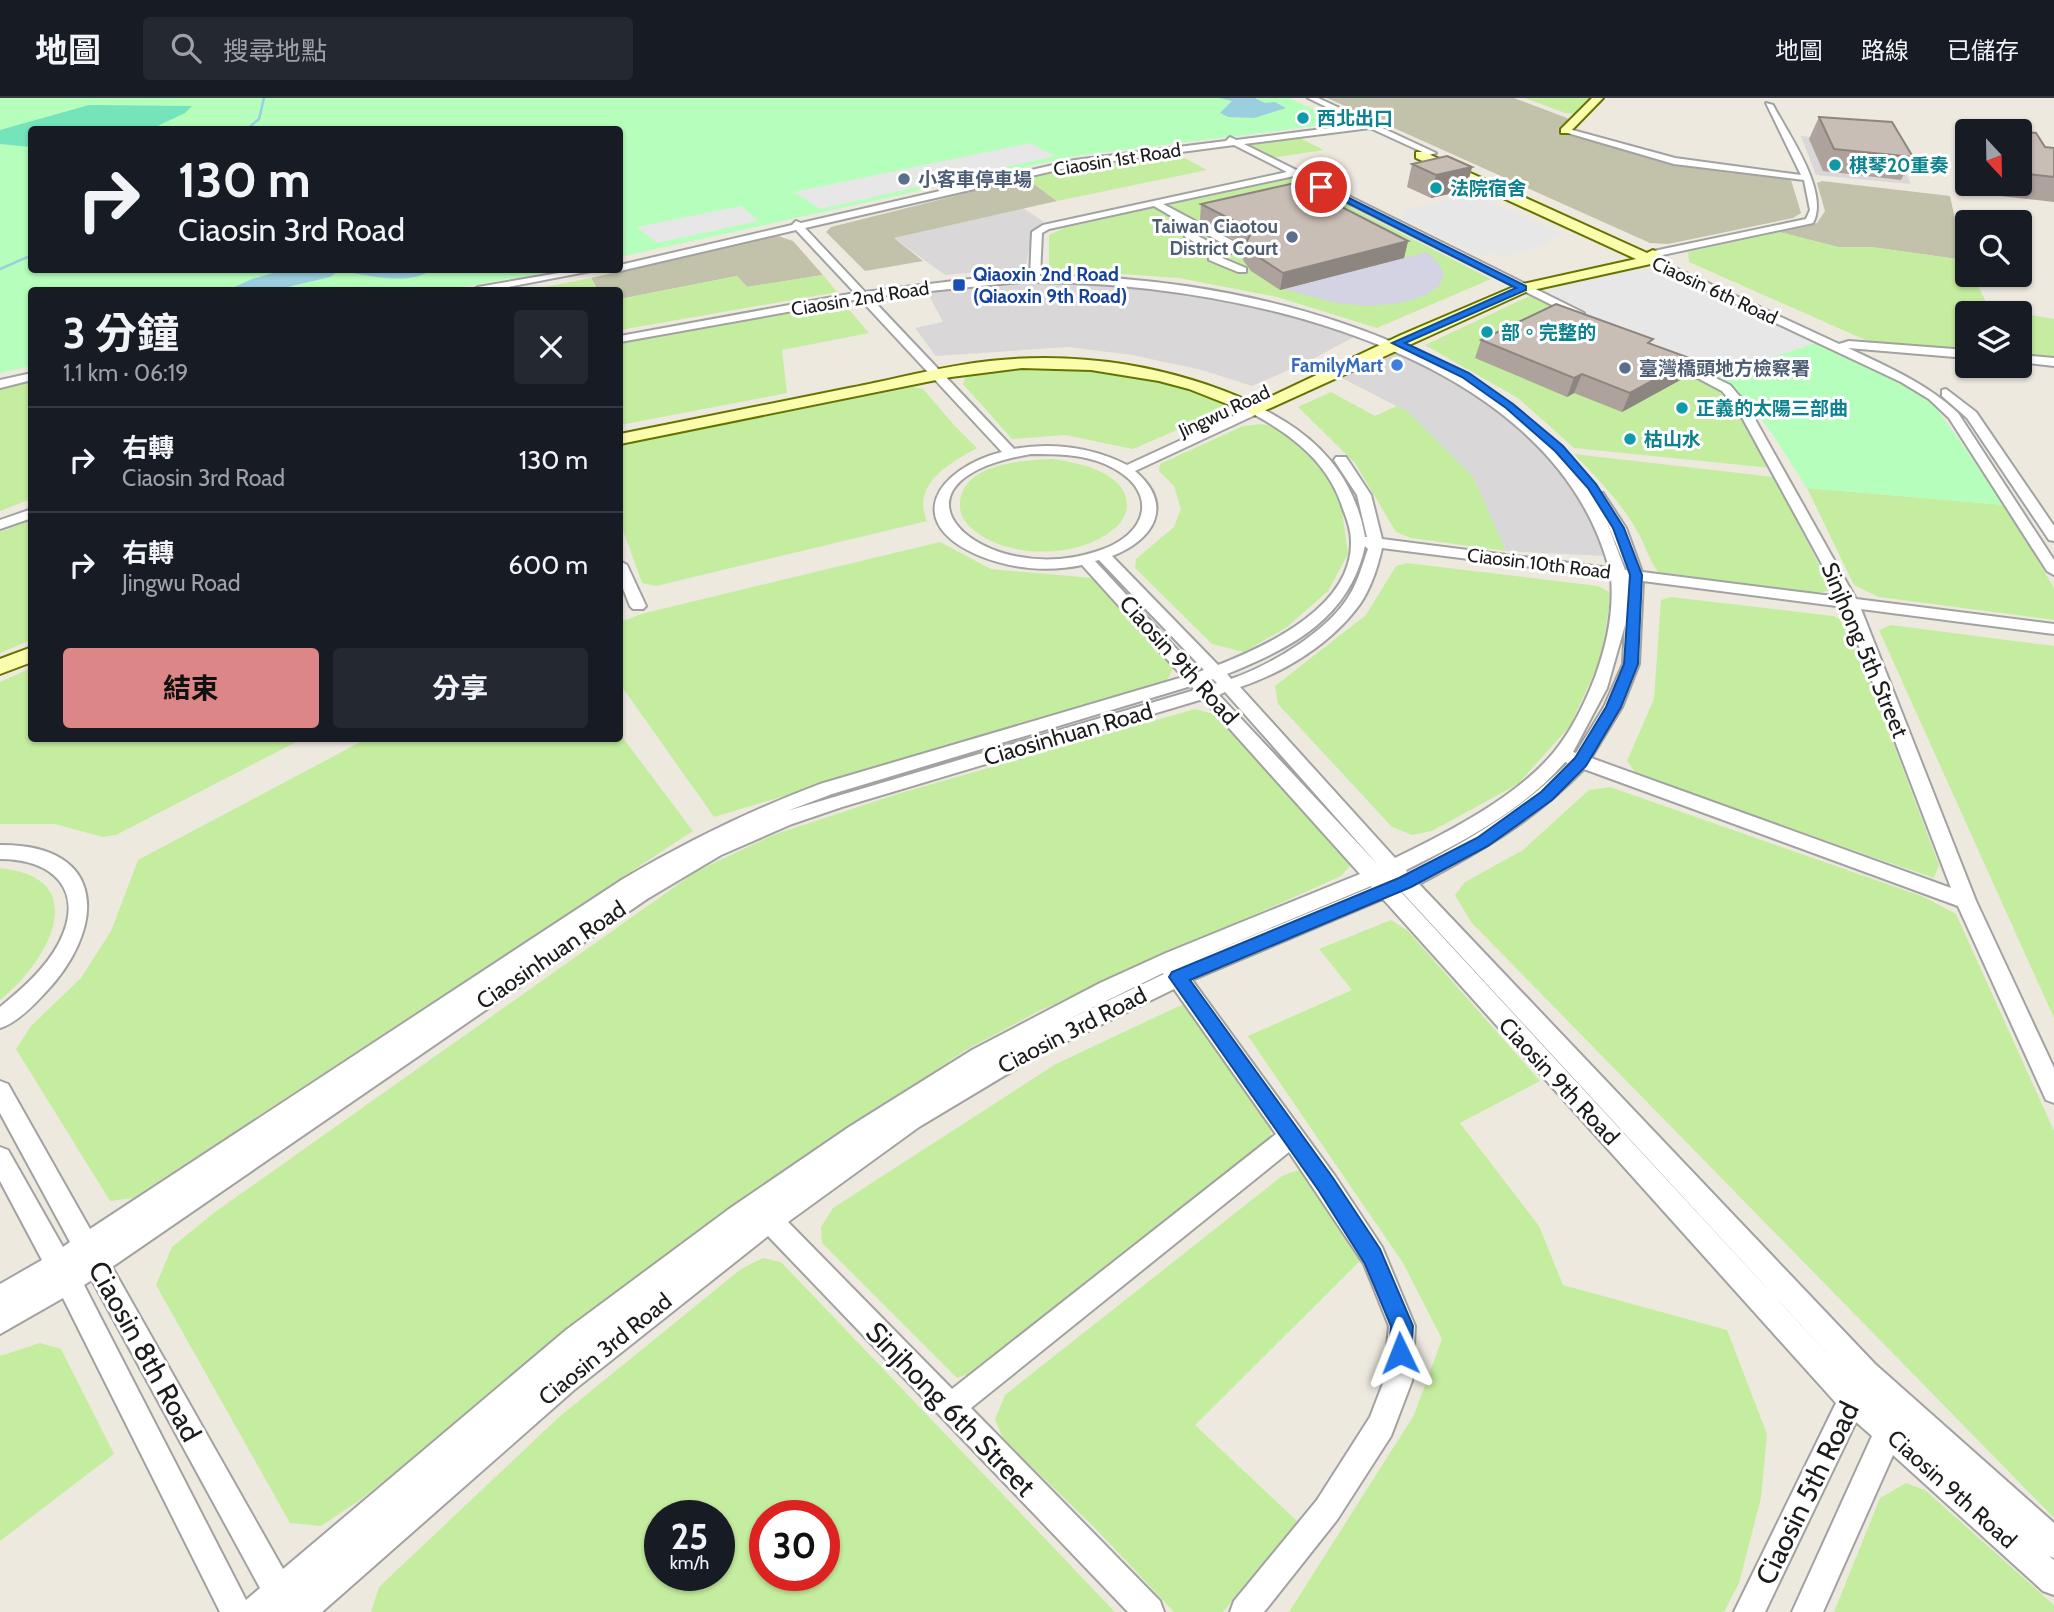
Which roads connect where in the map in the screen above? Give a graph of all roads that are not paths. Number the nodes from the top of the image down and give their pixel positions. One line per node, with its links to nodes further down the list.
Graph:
1 (1301, 98): 5 (street, Ciaosin 6th Road)
2 (1312, 98): 5 (street, Ciaosin 6th Road)
3 (1598, 98): 6 (street)
4 (1769, 105): 10 (street, Jingwu Road)
5 (1363, 124): 7 (street, Ciaosin 1st Road); 8 (street, Ciaosin 6th Road)
6 (1565, 131): 10 (street)
7 (1233, 141): 9 (street); 12 (street, Ciaosin 1st Road)
8 (1426, 154): 13 (street, Ciaosin 6th Road)
9 (1294, 173): 17 (street); 18 (street)
10 (1807, 177): 13 (street, Jingwu Road)
11 (1159, 206): 16 (street)
12 (793, 227): 14 (street, Ciaosin 1st Road); 20 (street)
13 (1647, 256): 18 (street, Jingwu Road); 25 (street, Ciaosin 6th Road)
14 (623, 264)
15 (584, 273): 19 (street)
16 (1223, 276)
17 (1035, 277): 20 (street, Ciaosin 2nd Road); 24 (street, Ciaosin 2nd Road)
18 (1517, 284): 21 (street); 24 (street, Jingwu Road)
19 (511, 287)
20 (856, 295): 22 (street, Ciaosin 2nd Road); 23 (street, Ciaosin 2nd Road); 31 (street)
21 (1597, 324)
22 (623, 333)
23 (623, 338)
24 (1386, 342): 35 (street, Jingwu Road); 51 (street, Ciaosin 3rd Road)
25 (1843, 346): 27 (street); 46 (street, Ciaosin 6th Road); 49 (street, Ciaosin 6th Road)
26 (1652, 351): 53 (street, Sinjhong 5th Street)
27 (1955, 354)
28 (2032, 360): 29 (street)
29 (2054, 362)
30 (28, 372): 33 (street)
31 (928, 374): 35 (street); 36 (street); 37 (street); 38 (street); 39 (street)
32 (28, 377): 34 (street)
33 (0, 378)
34 (0, 384)
35 (1253, 404): 40 (street, Jingwu Road); 41 (street, Jingwu Road); 47 (street)
36 (623, 431)
37 (623, 438)
38 (1010, 453): 39 (street); 40 (street)
39 (995, 457): 48 (street)
40 (1112, 463): 41 (street)
41 (1126, 470): 48 (street)
42 (28, 506): 44 (street)
43 (28, 514): 45 (street)
44 (0, 516)
45 (0, 524)
46 (2054, 537)
47 (1366, 545): 51 (street, Ciaosin 10th Road); 60 (street, Ciaosinhuan Road)
48 (1094, 558): 60 (street, Ciaosin 9th Road)
49 (2054, 571)
50 (623, 572): 52 (street)
51 (1627, 578): 53 (street, Ciaosin 10th Road); 61 (street, Ciaosin 3rd Road)
52 (638, 606)
53 (1852, 607): 54 (street, Ciaosin 10th Road); 55 (street, Ciaosin 10th Road); 64 (street, Sinjhong 5th Street)
54 (2054, 629)
55 (2054, 639)
56 (28, 646): 58 (street)
57 (28, 656): 59 (street)
58 (0, 658)
59 (0, 667)
60 (1212, 682): 63 (street, Ciaosin 9th Road); 72 (street, Ciaosinhuan Road)
61 (1572, 758): 63 (street, Ciaosin 3rd Road); 64 (street)
62 (0, 852): 66 (street)
63 (1389, 879): 65 (street, Ciaosin 3rd Road); 76 (street, Ciaosin 9th Road)
64 (1966, 901): 68 (street, Sinjhong 5th Street)
65 (1172, 969): 69 (street); 71 (street, Ciaosin 3rd Road)
66 (0, 1019)
67 (0, 1091): 72 (street, Ciaosin 8th Road)
68 (2054, 1093)
69 (1290, 1137): 77 (street); 86 (street)
70 (0, 1158): 73 (street, Ciaosin 8th Road)
71 (763, 1212): 77 (street, Sinjhong 6th Street); 81 (street, Ciaosin 3rd Road); 84 (street, Ciaosin 3rd Road)
72 (91, 1254): 73 (street, Ciaosinhuan Road); 81 (street, Ciaosin 8th Road)
73 (64, 1273): 74 (street, Ciaosinhuan Road); 75 (street, Ciaosinhuan Road); 82 (street, Ciaosin 8th Road)
74 (0, 1298)
75 (0, 1321)
76 (1858, 1386): 78 (street, Ciaosin 9th Road); 87 (street, Ciaosin 5th Road)
77 (950, 1408): 85 (street, Sinjhong 6th Street)
78 (1894, 1420): 79 (street, Ciaosin 9th Road); 80 (street, Ciaosin 9th Road); 88 (street, Ciaosin 5th Road)
79 (2054, 1543)
80 (2054, 1580)
81 (284, 1602): 83 (street, Ciaosin 3rd Road)
82 (236, 1612)
83 (256, 1612)
84 (299, 1612)
85 (1149, 1612)
86 (1245, 1612)
87 (1749, 1612)
88 (1807, 1612)

